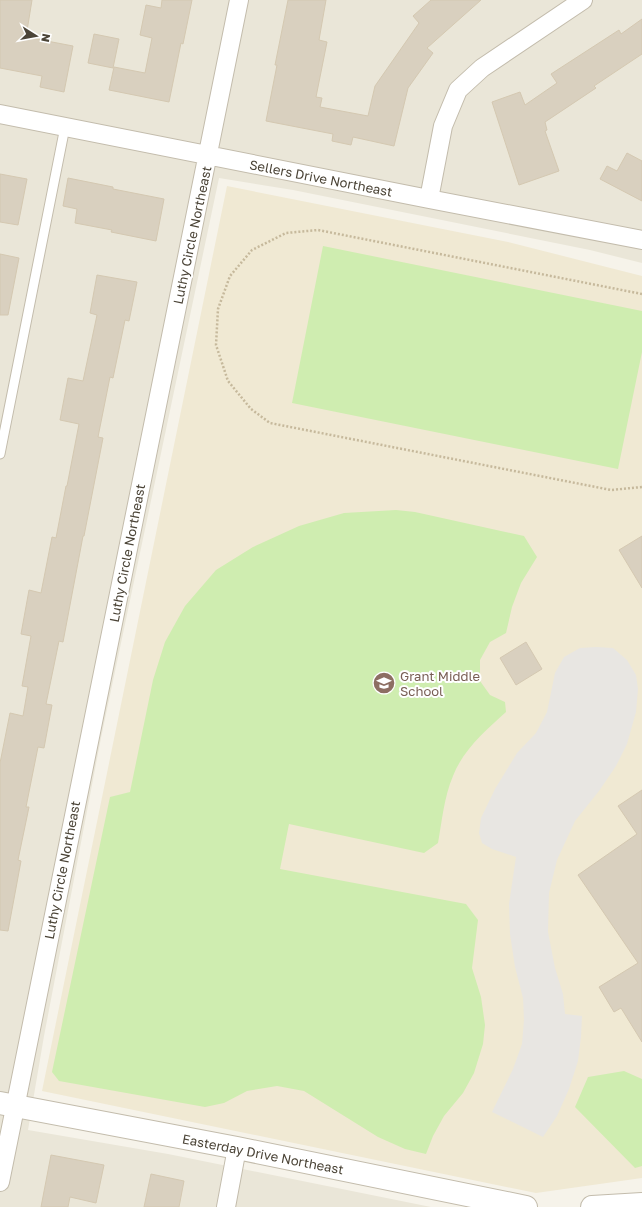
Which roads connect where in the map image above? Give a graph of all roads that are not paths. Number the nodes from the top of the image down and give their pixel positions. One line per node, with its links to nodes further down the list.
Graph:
1 (239, 0): 5 (street, Luthy Circle Northeast)
2 (583, 0): 6 (street)
3 (0, 114): 4 (street, Sellers Drive Northeast)
4 (65, 127): 5 (street, Sellers Drive Northeast); 8 (lane)
5 (208, 155): 6 (street, Sellers Drive Northeast); 9 (street, Luthy Circle Northeast)
6 (429, 199): 7 (street, Sellers Drive Northeast)
7 (642, 240)
8 (0, 454)
9 (7, 1104): 10 (street, Easterday Drive Northeast); 11 (street, Luthy Circle Northeast)
10 (237, 1148): 13 (street); 14 (street, Easterday Drive Northeast)
11 (0, 1182)
12 (642, 1204): 15 (street)
13 (226, 1207)
14 (524, 1207)
15 (592, 1207)

